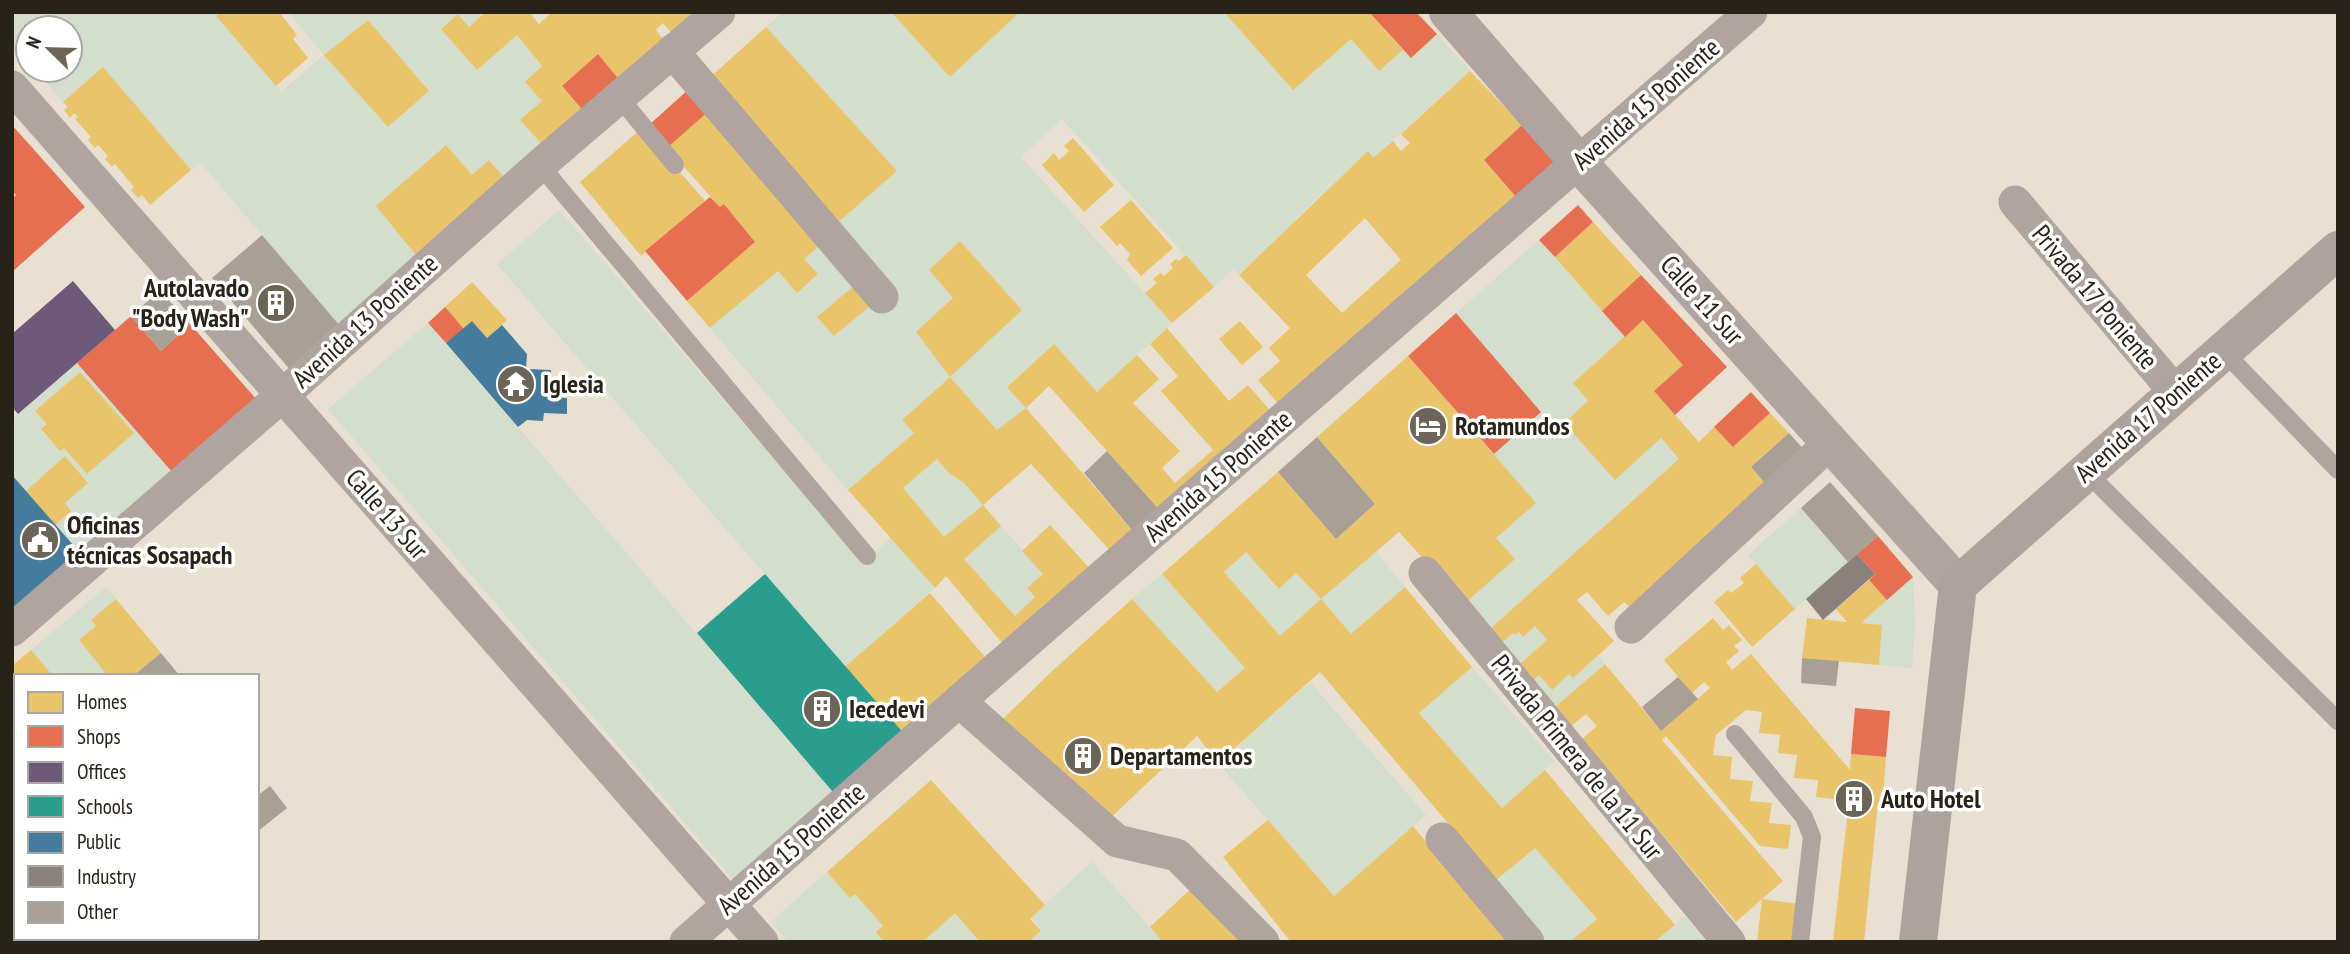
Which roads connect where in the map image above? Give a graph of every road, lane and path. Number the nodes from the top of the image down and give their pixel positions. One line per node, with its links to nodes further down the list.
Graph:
1 (719, 12): 4 (street, Avenida 13 Poniente)
2 (1448, 12): 7 (street, Calle 11 Sur)
3 (1751, 12): 7 (street, Avenida 15 Poniente)
4 (672, 51): 6 (street, Avenida 13 Poniente); 12 (street)
5 (12, 87): 15 (street, Calle 13 Sur)
6 (619, 97): 8 (street, Avenida 13 Poniente); 9 (lane)
7 (1579, 163): 16 (street, Calle 11 Sur); 24 (street, Avenida 15 Poniente)
8 (540, 165): 15 (street, Avenida 13 Poniente); 19 (lane)
9 (675, 165)
10 (2015, 202): 14 (street, Privada 17 Poniente)
11 (2338, 250): 13 (main road, Avenida 17 Poniente)
12 (883, 297)
13 (2223, 351): 14 (main road, Avenida 17 Poniente); 17 (lane)
14 (2176, 393): 18 (main road, Avenida 17 Poniente)
15 (283, 395): 23 (street, Avenida 13 Poniente); 28 (street, Calle 13 Sur)
16 (1830, 443): 21 (street, Calle 11 Sur); 22 (street)
17 (2338, 470)
18 (2086, 472): 21 (main road, Avenida 17 Poniente); 25 (lane)
19 (867, 556)
20 (1425, 573): 33 (street, Privada Primera de la 11 Sur)
21 (1958, 585): 35 (main road)
22 (1631, 627)
23 (12, 630)
24 (959, 701): 28 (street, Avenida 15 Poniente); 31 (street)
25 (2338, 721)
26 (1735, 734): 34 (lane)
27 (1442, 839): 32 (street)
28 (729, 904): 29 (street, Avenida 15 Poniente); 30 (street, Calle 13 Sur)
29 (686, 942)
30 (762, 942)
31 (1263, 942)
32 (1528, 942)
33 (1728, 942)
34 (1800, 942)
35 (1918, 942)

